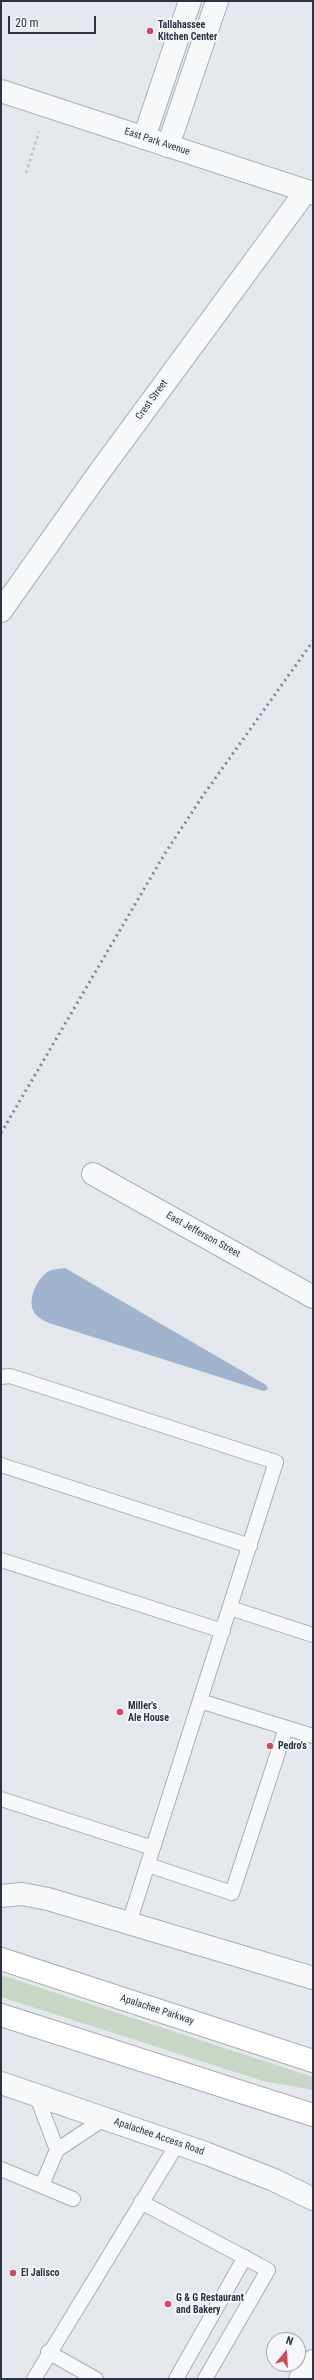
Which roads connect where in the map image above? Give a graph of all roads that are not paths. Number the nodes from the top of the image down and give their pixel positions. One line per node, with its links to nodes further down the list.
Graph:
1 (190, 1): 4 (street)
2 (217, 1): 5 (street)
3 (1, 92): 4 (street, East Park Avenue)
4 (144, 138): 5 (street, East Park Avenue)
5 (168, 146): 6 (street, East Park Avenue)
6 (310, 192): 7 (street, Crest Street)
7 (1, 611)
8 (93, 1174): 9 (street, East Jefferson Street)
9 (313, 1297)
10 (1, 1376): 12 (lane)
11 (1, 1465): 12 (lane)
12 (250, 1546): 14 (lane)
13 (1, 1560): 15 (lane)
14 (230, 1608): 15 (lane); 16 (lane)
15 (222, 1631): 17 (lane)
16 (313, 1635)
17 (200, 1701): 18 (lane); 21 (lane)
18 (286, 1728): 19 (lane); 22 (lane)
19 (313, 1736)
20 (1, 1799): 21 (lane)
21 (153, 1848): 22 (lane)
22 (148, 1865): 24 (lane)
23 (1, 1896): 24 (street)
24 (129, 1923): 26 (street)
25 (1, 1959): 28 (main road, Apalachee Parkway)
26 (313, 1978)
27 (1, 2015): 31 (main road)
28 (313, 2061)
29 (1, 2083): 30 (street, Apalachee Access Road)
30 (37, 2097): 32 (street, Apalachee Access Road); 34 (lane)
31 (313, 2115)
32 (105, 2118): 33 (street, Apalachee Access Road); 34 (lane)
33 (178, 2143): 38 (street, Apalachee Access Road); 39 (lane)
34 (57, 2150): 36 (lane)
35 (1, 2169): 36 (lane)
36 (42, 2185): 37 (lane)
37 (73, 2199)
38 (313, 2199)
39 (141, 2202): 40 (lane); 41 (lane)
40 (245, 2258): 45 (lane); 46 (lane)
41 (48, 2352): 43 (lane); 44 (lane)
42 (313, 2361): 47 (street)
43 (34, 2379)
44 (96, 2379)
45 (176, 2379)
46 (205, 2379)
47 (300, 2379)

